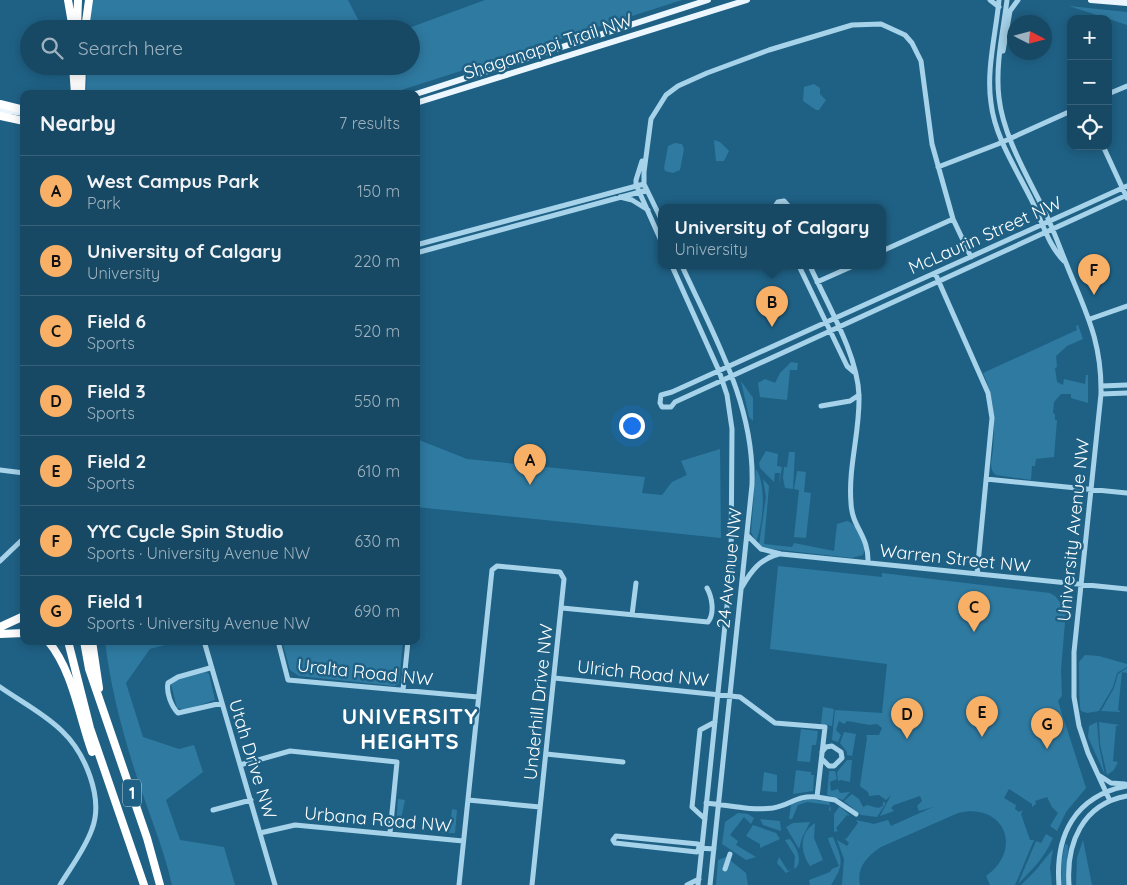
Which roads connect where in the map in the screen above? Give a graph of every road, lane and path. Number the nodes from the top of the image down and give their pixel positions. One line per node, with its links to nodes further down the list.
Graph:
1 (68, 0): 14 (highway)
2 (78, 0): 15 (highway)
3 (85, 0): 16 (highway)
4 (89, 0): 17 (highway)
5 (708, 0): 25 (main road, Shaganappi Trail NW)
6 (747, 0): 26 (main road, Shaganappi Trail NW)
7 (990, 0): 13 (street)
8 (999, 0): 13 (street, University Avenue NW)
9 (1007, 0): 18 (street, University Avenue NW)
10 (1018, 0): 18 (street)
11 (1091, 0): 12 (main road)
12 (1127, 3)
13 (998, 8): 36 (street, University Avenue NW)
14 (71, 20)
15 (77, 20)
16 (84, 20)
17 (86, 20)
18 (1000, 58): 35 (street, University Avenue NW)
19 (74, 75): 22 (highway)
20 (82, 75): 23 (highway)
21 (1127, 86): 24 (street)
22 (75, 90)
23 (81, 90)
24 (1112, 92)
25 (420, 93)
26 (420, 103)
27 (0, 104): 29 (highway)
28 (0, 110): 30 (main road)
29 (20, 110)
30 (20, 111)
31 (1067, 113): 35 (street)
32 (0, 116): 33 (main road); 34 (highway)
33 (20, 117)
34 (20, 121)
35 (1011, 138): 36 (street); 50 (street, University Avenue NW)
36 (1002, 142): 39 (street); 51 (street, University Avenue NW)
37 (1106, 150): 42 (street)
38 (644, 156): 39 (street); 40 (street); 41 (street)
39 (938, 167): 49 (street)
40 (644, 184): 41 (street); 43 (street)
41 (636, 186): 44 (street); 55 (street)
42 (1125, 187): 45 (street); 50 (street, McLaurin Street NW)
43 (647, 190): 44 (street); 48 (street)
44 (640, 192): 46 (street); 47 (street)
45 (1127, 196): 52 (street, McLaurin Street NW)
46 (619, 197): 47 (street); 57 (street)
47 (648, 210): 54 (street)
48 (658, 213)
49 (953, 219): 56 (street); 58 (street)
50 (1050, 221): 51 (street, McLaurin Street NW); 52 (street, University Avenue NW)
51 (1043, 224): 53 (street, University Avenue NW); 58 (street, McLaurin Street NW)
52 (1053, 228): 53 (street, McLaurin Street NW); 59 (street, University Avenue NW)
53 (1046, 232): 59 (street, University Avenue NW); 67 (street, McLaurin Street NW)
54 (658, 234)
55 (420, 243)
56 (886, 249)
57 (420, 252)
58 (971, 257): 65 (street, McLaurin Street NW)
59 (1065, 261): 70 (street, University Avenue NW)
60 (673, 269): 75 (street, 24 Avenue NW)
61 (683, 269): 74 (street, 24 Avenue NW)
62 (801, 269): 71 (street)
63 (811, 269): 66 (street)
64 (846, 269): 66 (street)
65 (935, 273): 67 (street); 69 (street, McLaurin Street NW)
66 (817, 282): 69 (street)
67 (938, 282): 72 (street, McLaurin Street NW); 87 (street)
68 (1127, 306): 70 (street)
69 (835, 319): 71 (street, McLaurin Street NW); 72 (street)
70 (1090, 319): 79 (street, University Avenue NW)
71 (827, 323): 73 (street); 74 (street, McLaurin Street NW)
72 (838, 327): 73 (street, McLaurin Street NW); 76 (street)
73 (830, 331): 76 (street); 77 (street, McLaurin Street NW)
74 (728, 367): 75 (street, McLaurin Street NW); 77 (street, 24 Avenue NW)
75 (719, 371): 78 (street, 24 Avenue NW); 78 (street, McLaurin Street NW)
76 (854, 372): 83 (street)
77 (732, 376): 78 (street, McLaurin Street NW); 90 (street, 24 Avenue NW)
78 (722, 381): 117 (street, 24 Avenue NW)
79 (1101, 386): 80 (street); 82 (street, University Avenue NW)
80 (1127, 386)
81 (1127, 393): 82 (street)
82 (1101, 394): 88 (street, University Avenue NW)
83 (860, 396): 84 (street); 94 (street)
84 (821, 406)
85 (0, 470): 86 (street)
86 (20, 472)
87 (986, 479): 88 (street); 95 (street)
88 (1091, 489): 89 (street); 97 (street, University Avenue NW)
89 (1127, 493)
90 (747, 534): 92 (street, Warren Street NW); 100 (street, 24 Avenue NW)
91 (20, 542): 93 (street)
92 (781, 554): 94 (street, Warren Street NW); 100 (street)
93 (0, 561)
94 (868, 563): 95 (street, Warren Street NW)
95 (977, 574): 97 (street, Warren Street NW)
96 (636, 583): 102 (street)
97 (1081, 584): 99 (street, Warren Street NW); 128 (street, University Avenue NW)
98 (707, 588): 102 (street, Underhill Drive NW)
99 (1127, 589)
100 (740, 590): 118 (street, 24 Avenue NW)
101 (562, 608): 102 (street, Underhill Drive NW); 114 (street, Underhill Drive NW); 119 (street)
102 (632, 614)
103 (20, 618): 104 (highway)
104 (1, 630): 105 (highway)
105 (20, 632)
106 (51, 645): 129 (highway)
107 (69, 645): 129 (highway, 1)
108 (85, 645): 120 (highway, 1)
109 (93, 645): 120 (highway)
110 (205, 645): 113 (street, Utah Drive NW)
111 (279, 645): 116 (street, Uralta Road NW)
112 (408, 645): 116 (street)
113 (210, 668): 121 (street, Utah Drive NW); 121 (street)
114 (554, 678): 117 (street, Ulrich Road NW); 124 (street, Underhill Drive NW)
115 (0, 687): 152 (street)
116 (403, 690): 119 (street, Uralta Road NW)
117 (718, 695): 118 (street, Ulrich Road NW); 122 (street, 24 Avenue NW)
118 (730, 696): 123 (street, Ulrich Road NW); 138 (street, 24 Avenue NW)
119 (478, 697): 135 (street)
120 (100, 702): 153 (highway, 1)
121 (222, 703): 127 (street, Utah Drive NW)
122 (715, 722): 137 (street, 24 Avenue NW); 142 (street)
123 (822, 752): 125 (street); 125 (street)
124 (546, 754): 126 (street); 139 (street, Underhill Drive NW)
125 (821, 759): 133 (street)
126 (624, 762)
127 (240, 765): 134 (street, Utah Drive NW); 144 (street)
128 (1098, 774): 130 (street); 131 (street, University Avenue NW)
129 (107, 780): 151 (highway, 1)
130 (1127, 785): 131 (street)
131 (1106, 792): 136 (street, University Avenue NW); 159 (street)
132 (1127, 796): 136 (street)
133 (817, 797): 138 (street); 141 (street)
134 (250, 800): 140 (street); 143 (street, Utah Drive NW)
135 (468, 800): 139 (street); 145 (street)
136 (1110, 802): 160 (street)
137 (706, 803): 138 (street); 142 (street, 24 Avenue NW)
138 (718, 804): 147 (street, 24 Avenue NW)
139 (540, 807): 156 (street, Underhill Drive NW)
140 (213, 810)
141 (856, 814)
142 (705, 819): 146 (street, 24 Avenue NW)
143 (260, 833): 144 (street, Urbana Road NW); 154 (street, Utah Drive NW)
144 (390, 833): 145 (street, Urbana Road NW)
145 (463, 841): 155 (street)
146 (701, 848): 146 (street); 147 (street); 150 (street, 24 Avenue NW)
147 (714, 849): 158 (street, 24 Avenue NW)
148 (730, 854): 149 (street)
149 (725, 869)
150 (698, 882): 157 (street, 24 Avenue NW)
151 (144, 884)
152 (60, 885)
153 (160, 885)
154 (275, 885)
155 (459, 885)
156 (532, 885)
157 (686, 885)
158 (710, 885)
159 (1059, 885)
160 (1069, 885)

